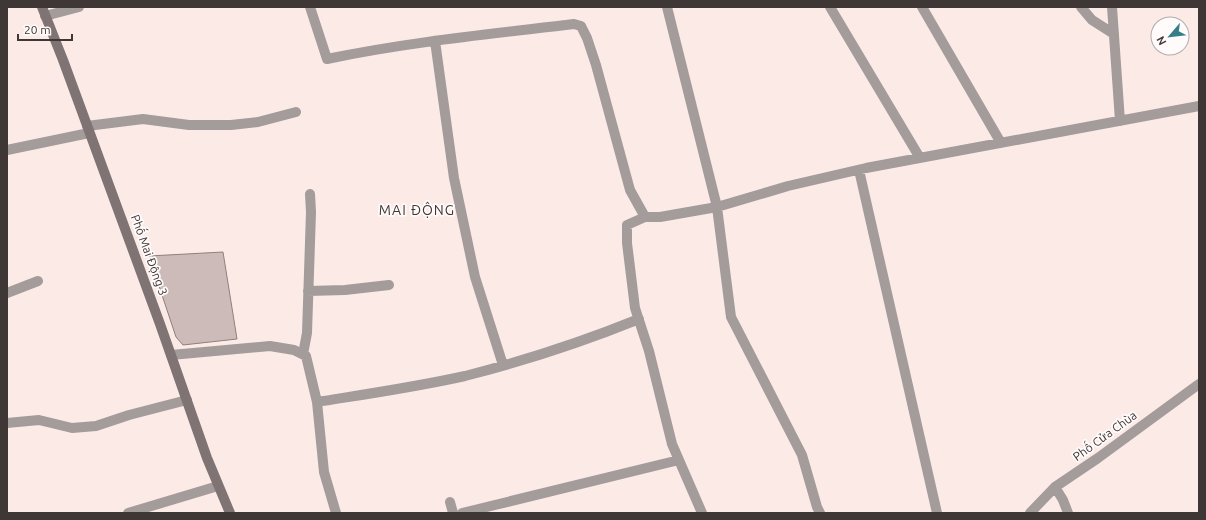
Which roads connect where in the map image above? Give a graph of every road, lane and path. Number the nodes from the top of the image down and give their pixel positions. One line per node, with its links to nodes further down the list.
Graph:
1 (79, 7): 8 (street)
2 (310, 7): 10 (street)
3 (667, 7): 20 (street)
4 (830, 7): 17 (street)
5 (922, 7): 15 (street)
6 (1081, 7): 9 (street)
7 (1112, 7): 9 (street)
8 (43, 11): 14 (main road, Phố Mai Động 3)
9 (1114, 34): 13 (street)
10 (435, 41): 21 (street); 29 (street)
11 (1199, 106): 13 (street)
12 (296, 112): 14 (street)
13 (1120, 121): 15 (street)
14 (88, 129): 16 (street); 28 (main road, Phố Mai Động 3)
15 (1002, 143): 17 (street)
16 (7, 150)
17 (920, 158): 18 (street)
18 (859, 170): 20 (street); 45 (street)
19 (310, 194): 24 (street)
20 (717, 207): 21 (street); 44 (street)
21 (645, 217): 26 (street)
22 (38, 281): 25 (street)
23 (389, 285): 24 (street)
24 (308, 290): 27 (street)
25 (7, 293)
26 (639, 319): 29 (street); 34 (street)
27 (303, 354): 28 (street); 32 (street)
28 (171, 355): 31 (main road, Phố Mai Động 3)
29 (503, 365): 32 (street)
30 (1199, 384): 36 (street, Phố Cửa Chùa)
31 (186, 400): 33 (street); 35 (main road, Phố Mai Động 3)
32 (317, 402): 40 (street)
33 (7, 423)
34 (679, 460): 42 (street); 43 (street)
35 (218, 486): 38 (street); 39 (main road, Phố Mai Động 3)
36 (1055, 487): 46 (street, Phố Cửa Chùa); 47 (street)
37 (450, 502): 41 (street)
38 (128, 513)
39 (230, 513)
40 (336, 513)
41 (453, 513)
42 (462, 513)
43 (702, 513)
44 (820, 513)
45 (938, 513)
46 (1030, 513)
47 (1068, 513)

